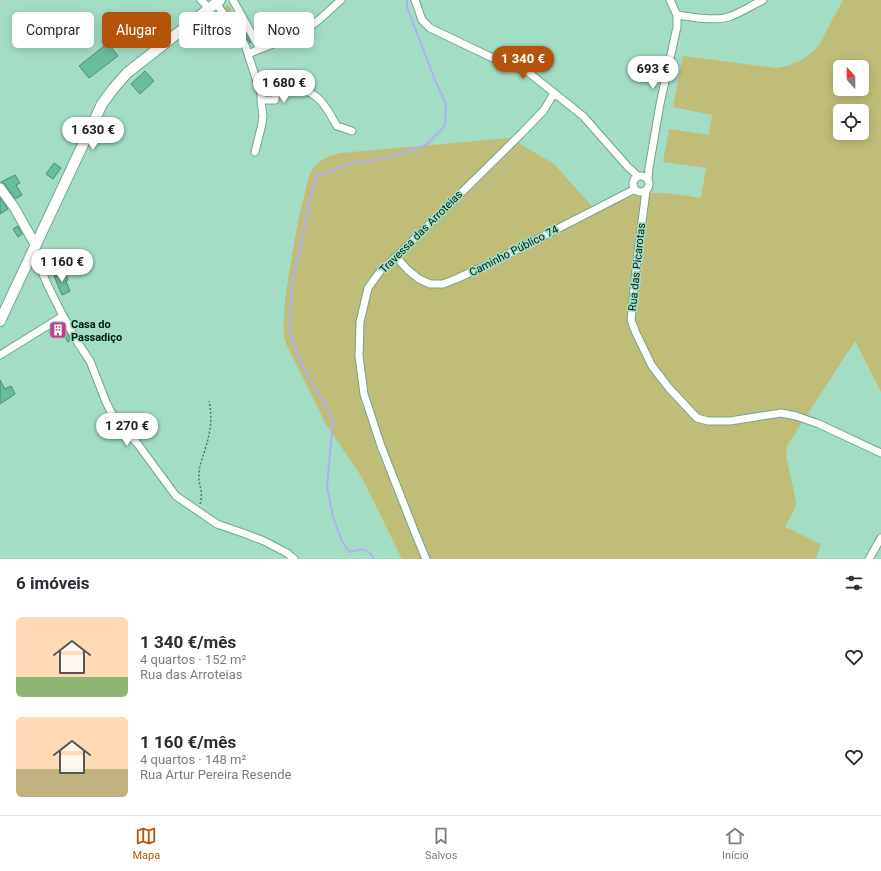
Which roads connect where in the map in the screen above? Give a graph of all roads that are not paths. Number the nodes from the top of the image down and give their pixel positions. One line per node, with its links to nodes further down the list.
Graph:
1 (201, 0): 7 (street)
2 (233, 0): 9 (street)
3 (341, 0): 9 (street)
4 (415, 0): 11 (street)
5 (670, 0): 8 (street)
6 (763, 0): 8 (street)
7 (215, 4): 10 (street); 20 (main road)
8 (677, 15): 16 (street)
9 (260, 49): 10 (street)
10 (248, 54): 12 (street)
11 (554, 93): 15 (street); 21 (street, Travessa das Arroteias)
12 (261, 100): 13 (street); 14 (street)
13 (352, 131)
14 (255, 152)
15 (638, 176): 16 (street); 18 (street)
16 (648, 179): 19 (street)
17 (0, 188): 20 (street)
18 (635, 189): 19 (street); 21 (street, Caminho Público 74)
19 (646, 191): 26 (street, Rua das Picarotas)
20 (34, 249): 22 (main road)
21 (396, 257): 29 (street, Travessa das Arroteias)
22 (34, 262): 23 (street); 24 (main road)
23 (63, 316): 25 (street); 28 (street)
24 (0, 321)
25 (0, 356)
26 (881, 453)
27 (881, 538): 30 (street)
28 (294, 559)
29 (426, 559)
30 (868, 559)

